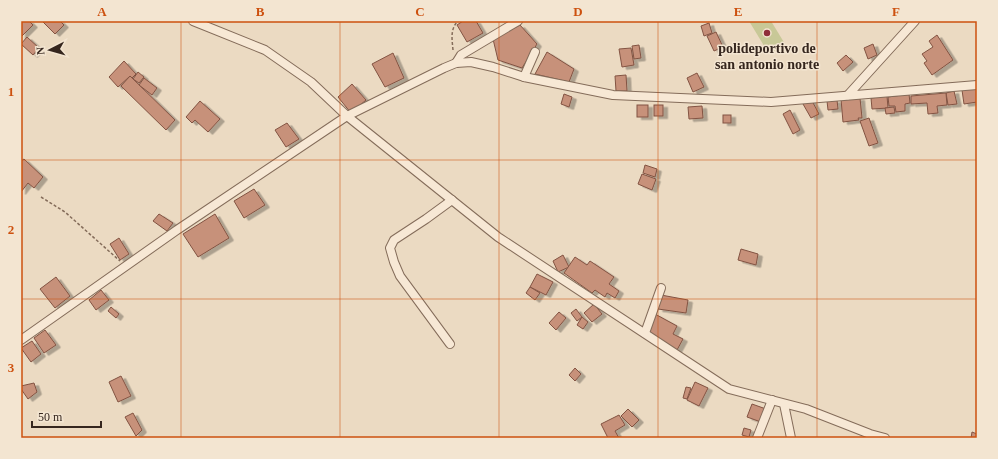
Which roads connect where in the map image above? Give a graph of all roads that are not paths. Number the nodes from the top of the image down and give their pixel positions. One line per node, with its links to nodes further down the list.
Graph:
1 (193, 21): 9 (street)
2 (518, 21): 5 (street)
3 (915, 21): 8 (street)
4 (535, 52): 6 (street)
5 (456, 63): 6 (street); 9 (street)
6 (524, 77): 8 (street)
7 (977, 85): 8 (street)
8 (848, 95)
9 (347, 116): 10 (street); 13 (street)
10 (452, 200): 12 (street); 14 (street)
11 (661, 288): 12 (street)
12 (645, 333): 15 (street)
13 (21, 340)
14 (450, 344)
15 (772, 400): 16 (street); 18 (street)
16 (784, 404): 17 (street); 19 (street)
17 (882, 437)
18 (757, 438)
19 (791, 438)

